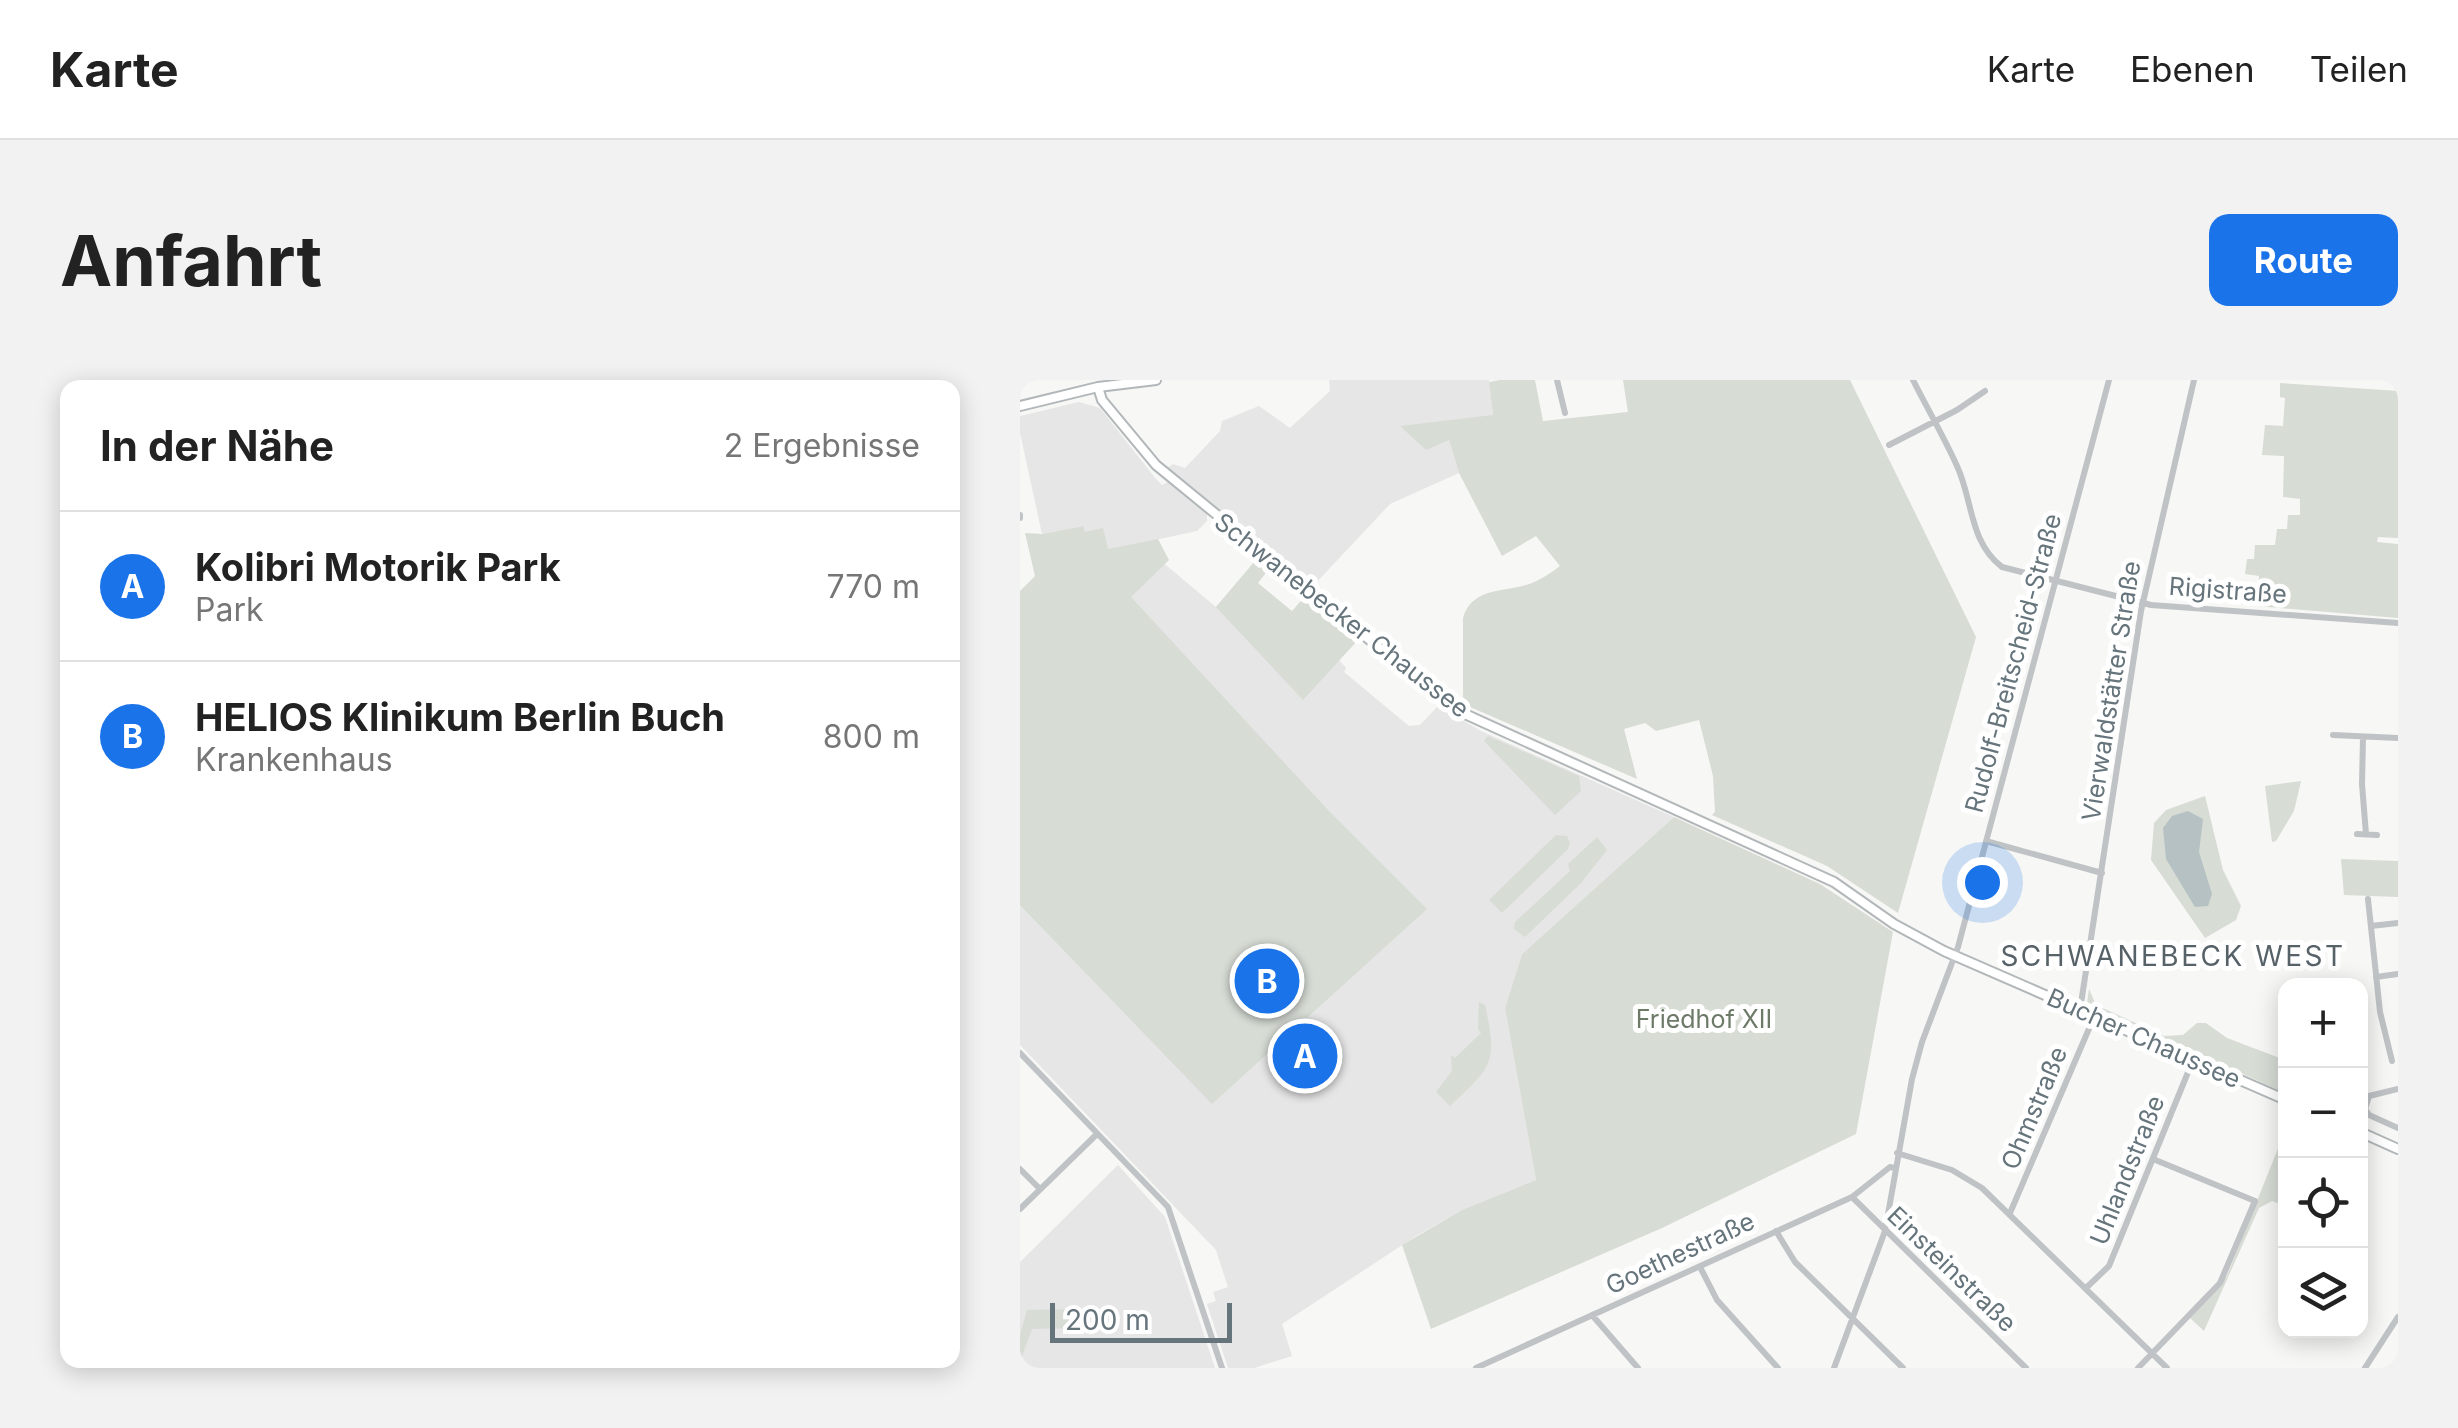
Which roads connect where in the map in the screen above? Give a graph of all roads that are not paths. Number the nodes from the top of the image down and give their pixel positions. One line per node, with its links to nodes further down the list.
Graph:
1 (1156, 380): 6 (main road)
2 (1558, 380): 9 (street)
3 (1912, 380): 10 (street)
4 (2108, 380): 12 (street, Rudolf-Breitscheid-Straße)
5 (2194, 380): 13 (street, Vierwaldstätter Straße)
6 (1102, 383): 8 (main road); 25 (main road, Schwanebecker Chaussee)
7 (1985, 391): 10 (street)
8 (1020, 406)
9 (1565, 413)
10 (1934, 422): 11 (street); 12 (street, Rigistraße)
11 (1889, 445)
12 (2055, 581): 13 (street, Rigistraße); 21 (street, Rudolf-Breitscheid-Straße)
13 (2142, 603): 14 (street, Rigistraße); 22 (street, Vierwaldstätter Straße)
14 (2398, 623)
15 (2333, 735): 16 (street)
16 (2363, 737): 17 (street); 19 (street)
17 (2398, 738)
18 (2357, 834): 19 (street)
19 (2366, 834): 20 (street)
20 (2376, 834)
21 (1986, 841): 22 (street); 27 (street, Rudolf-Breitscheid-Straße)
22 (2102, 873): 30 (street, Vierwaldstätter Straße)
23 (2368, 898): 26 (street)
24 (2398, 922): 26 (street)
25 (1894, 924): 27 (main road, Bucher Chaussee)
26 (2371, 926): 29 (street)
27 (1954, 956): 30 (main road, Bucher Chaussee); 43 (street, Rudolf-Breitscheid-Straße)
28 (2398, 974): 29 (street)
29 (2376, 977): 33 (street)
30 (2080, 1010): 31 (main road, Bucher Chaussee)
31 (2094, 1017): 35 (main road, Bucher Chaussee); 50 (street, Ohmstraße)
32 (2398, 1034): 33 (street)
33 (2386, 1037): 36 (street)
34 (1020, 1054): 40 (street)
35 (2194, 1060): 38 (main road, Bucher Chaussee); 44 (street, Uhlandstraße)
36 (2392, 1062)
37 (2398, 1089): 39 (street)
38 (2278, 1097)
39 (2398, 1128)
40 (1097, 1134): 47 (street); 59 (street)
41 (2368, 1136): 42 (main road)
42 (2398, 1149)
43 (1897, 1152): 45 (street, Rudolf-Breitscheid-Straße); 50 (street)
44 (2153, 1159): 54 (street, Uhlandstraße); 58 (street)
45 (1895, 1168): 48 (street, Goethestraße); 52 (street, Rudolf-Breitscheid-Straße)
46 (1020, 1169): 47 (street)
47 (1041, 1190): 49 (street)
48 (1852, 1197): 51 (street, Goethestraße); 52 (street, Einsteinstraße)
49 (1020, 1209)
50 (2010, 1213): 54 (street)
51 (1776, 1231): 53 (street, Goethestraße); 57 (street)
52 (1884, 1231): 57 (street, Rudolf-Breitscheid-Straße); 65 (street, Einsteinstraße)
53 (1700, 1267): 55 (street, Goethestraße); 62 (street)
54 (2086, 1288): 58 (street)
55 (1592, 1316): 60 (street, Goethestraße); 61 (street)
56 (2398, 1317): 68 (street)
57 (1854, 1320): 63 (street, Rudolf-Breitscheid-Straße); 64 (street)
58 (2152, 1353): 66 (street); 67 (street)
59 (1222, 1368)
60 (1476, 1368)
61 (1638, 1368)
62 (1778, 1368)
63 (1834, 1368)
64 (1903, 1368)
65 (2026, 1368)
66 (2138, 1368)
67 (2166, 1368)
68 (2365, 1368)

